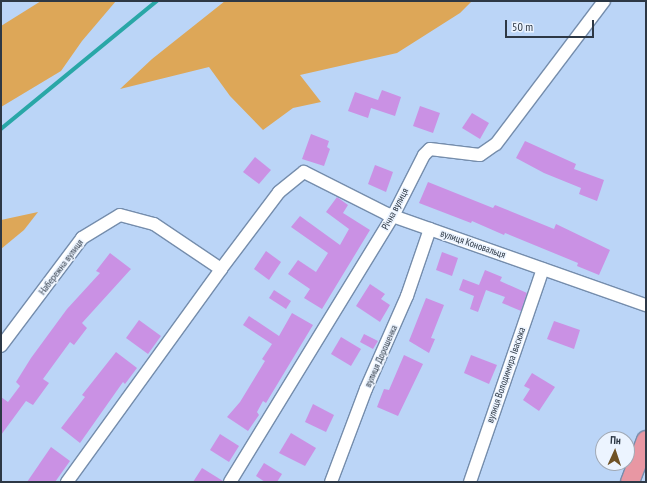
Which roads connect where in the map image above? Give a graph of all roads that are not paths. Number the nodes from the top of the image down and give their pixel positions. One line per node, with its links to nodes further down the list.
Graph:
1 (604, 1): 2 (street, Річна вулиця)
2 (393, 216): 3 (street, вулиця Коновальця); 4 (street, вулиця Коновальця); 10 (street, Річна вулиця)
3 (430, 229): 5 (street, вулиця Коновальця); 11 (street, вулиця Дорошенка)
4 (221, 269): 7 (street, Набережна вулиця); 9 (street)
5 (543, 269): 6 (street, вулиця Коновальця); 12 (street, вулиця Володимира Івасюка)
6 (646, 305)
7 (1, 346)
8 (646, 440): 13 (main road)
9 (67, 482)
10 (230, 482)
11 (331, 482)
12 (470, 482)
13 (630, 482)

